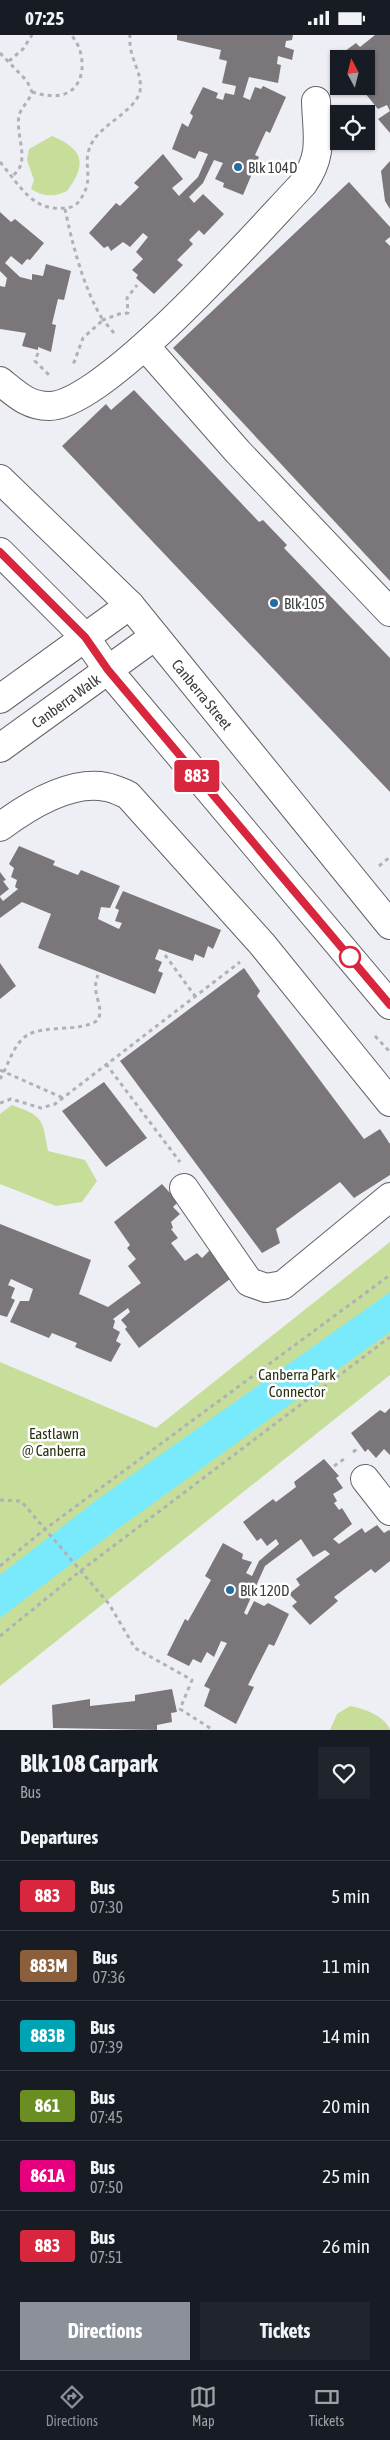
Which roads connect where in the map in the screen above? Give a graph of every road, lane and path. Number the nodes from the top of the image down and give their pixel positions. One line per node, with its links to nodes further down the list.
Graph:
1 (32, 35): 5 (path)
2 (71, 35): 6 (path)
3 (130, 35): 10 (path)
4 (1, 55): 5 (path)
5 (9, 61): 6 (path)
6 (32, 92): 9 (path)
7 (316, 101): 14 (street)
8 (0, 162): 9 (path)
9 (12, 176): 10 (path)
10 (65, 209): 12 (path)
11 (137, 285): 12 (path)
12 (103, 320): 13 (path); 15 (path)
13 (114, 333)
14 (145, 346): 16 (street); 20 (street)
15 (70, 372)
16 (0, 381)
17 (0, 479): 19 (street, Canberra Street)
18 (0, 552): 22 (street)
19 (130, 605): 21 (street, Canberra Street); 22 (street)
20 (390, 612)
21 (155, 636): 23 (street, Canberra Walk); 27 (street, Canberra Street)
22 (85, 637): 23 (street); 24 (street)
23 (108, 670): 25 (street, Canberra Walk); 32 (street)
24 (0, 699)
25 (0, 748)
26 (0, 827): 28 (street)
27 (390, 925)
28 (262, 944): 31 (path); 37 (street)
29 (165, 955): 31 (path)
30 (98, 975): 34 (path)
31 (195, 996): 33 (path)
32 (390, 1005)
33 (106, 1064): 36 (path); 39 (path)
34 (2, 1071): 35 (path); 36 (path)
35 (0, 1079)
36 (64, 1098): 38 (path)
37 (390, 1102)
38 (0, 1103)
39 (184, 1188): 40 (street)
40 (390, 1197)
41 (390, 1275): 46 (path)
42 (390, 1337): 48 (path)
43 (366, 1479): 45 (street)
44 (0, 1500): 46 (path)
45 (390, 1511)
46 (45, 1529): 47 (path); 48 (path)
47 (0, 1567)
48 (79, 1571): 49 (path); 50 (path)
49 (0, 1636)
50 (214, 1730)

